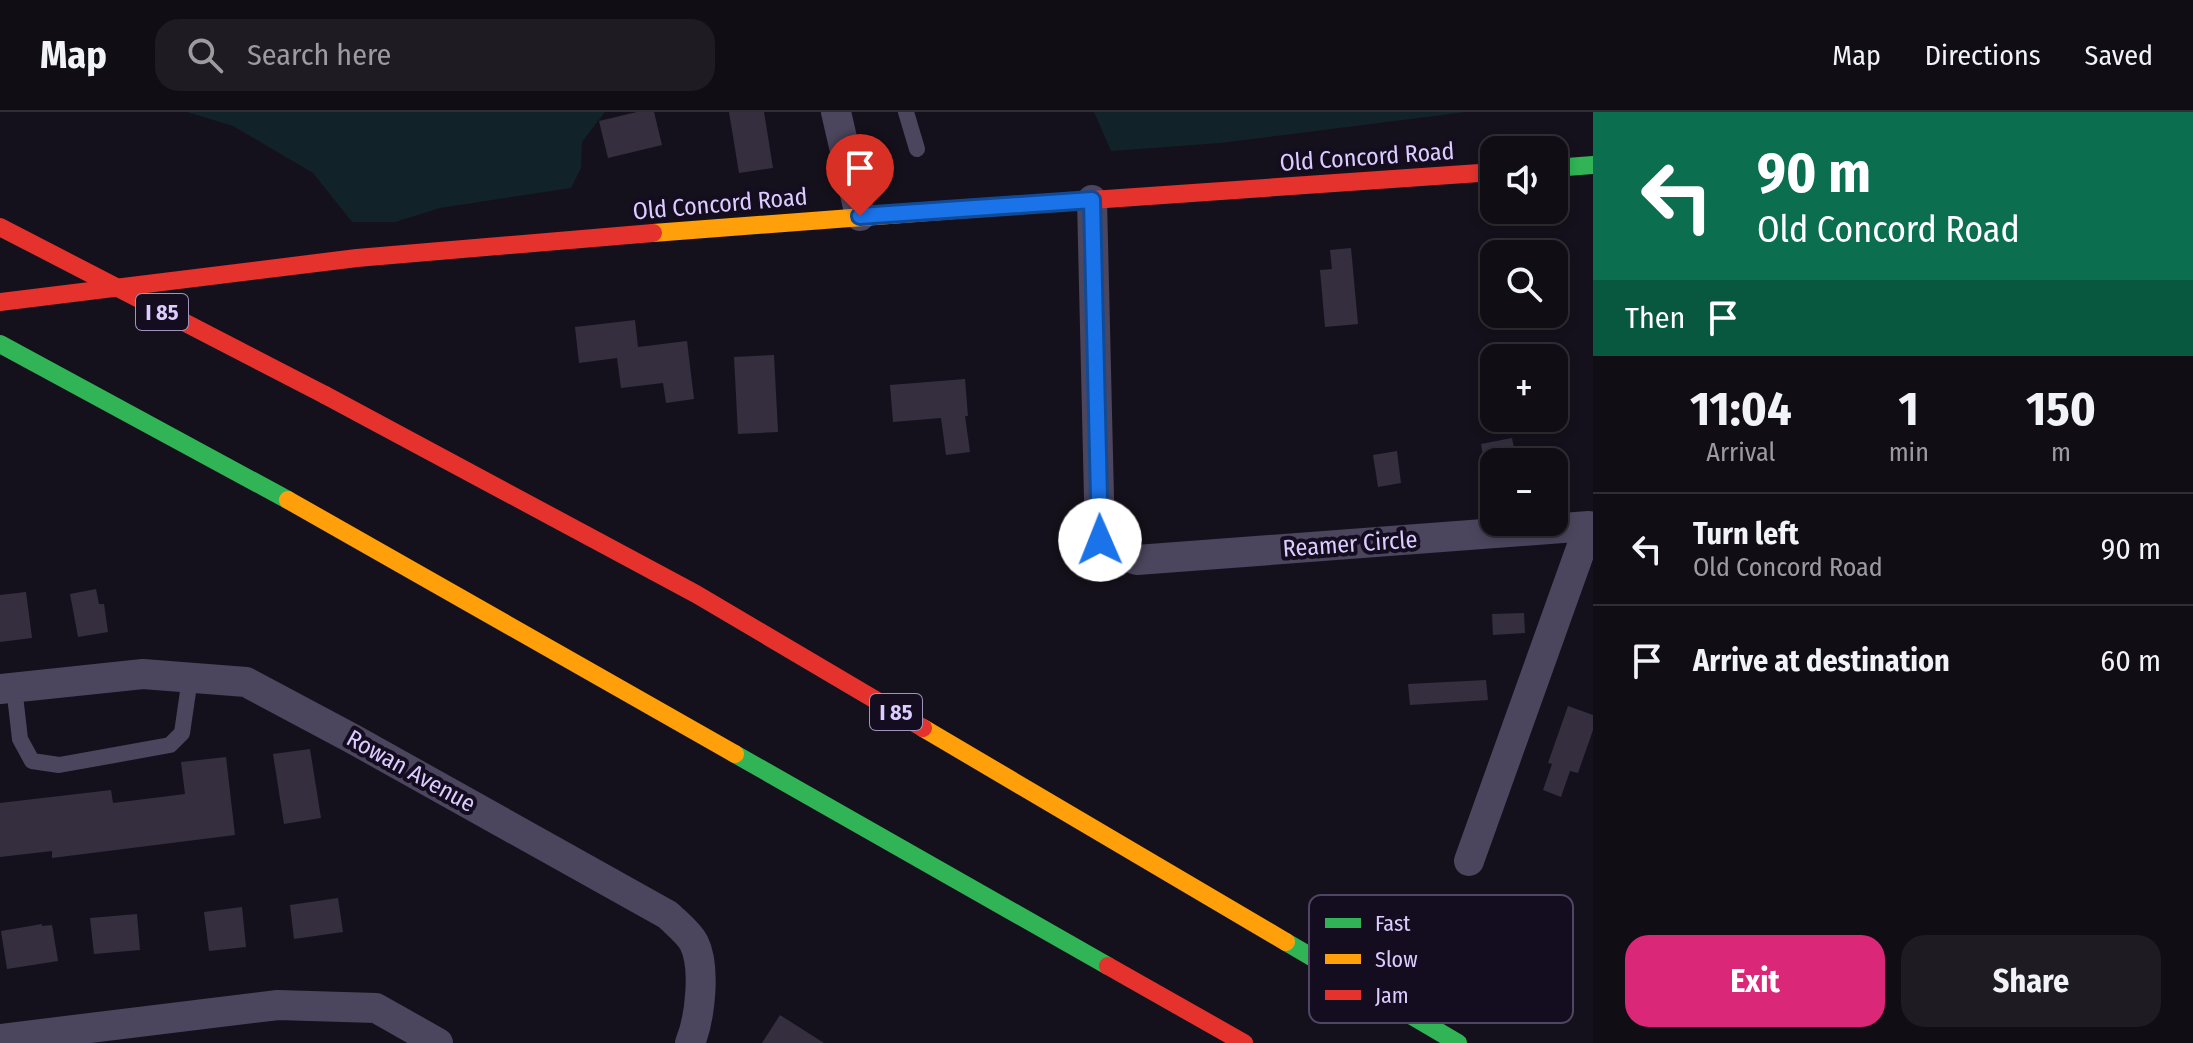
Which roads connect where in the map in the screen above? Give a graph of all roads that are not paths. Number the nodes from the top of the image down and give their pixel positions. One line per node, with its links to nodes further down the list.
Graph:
1 (836, 112): 8 (street)
2 (906, 112): 3 (lane)
3 (917, 149)
4 (1593, 165): 5 (main road)
5 (1568, 167)
6 (1480, 173): 7 (main road, Old Concord Road)
7 (1092, 200): 8 (main road, Old Concord Road); 14 (street, Reamer Circle)
8 (860, 216): 10 (main road, Old Concord Road)
9 (0, 227): 15 (main road, I 85, bridge)
10 (0, 302)
11 (0, 344): 20 (main road)
12 (190, 678): 13 (street, Rowan Avenue); 13 (lane); 19 (street, Rowan Avenue)
13 (7, 688)
14 (1469, 861)
15 (1309, 955)
16 (1424, 1023): 21 (main road, I 85, bridge)
17 (0, 1039): 18 (street)
18 (438, 1043)
19 (690, 1043)
20 (1244, 1043)
21 (1458, 1043)

